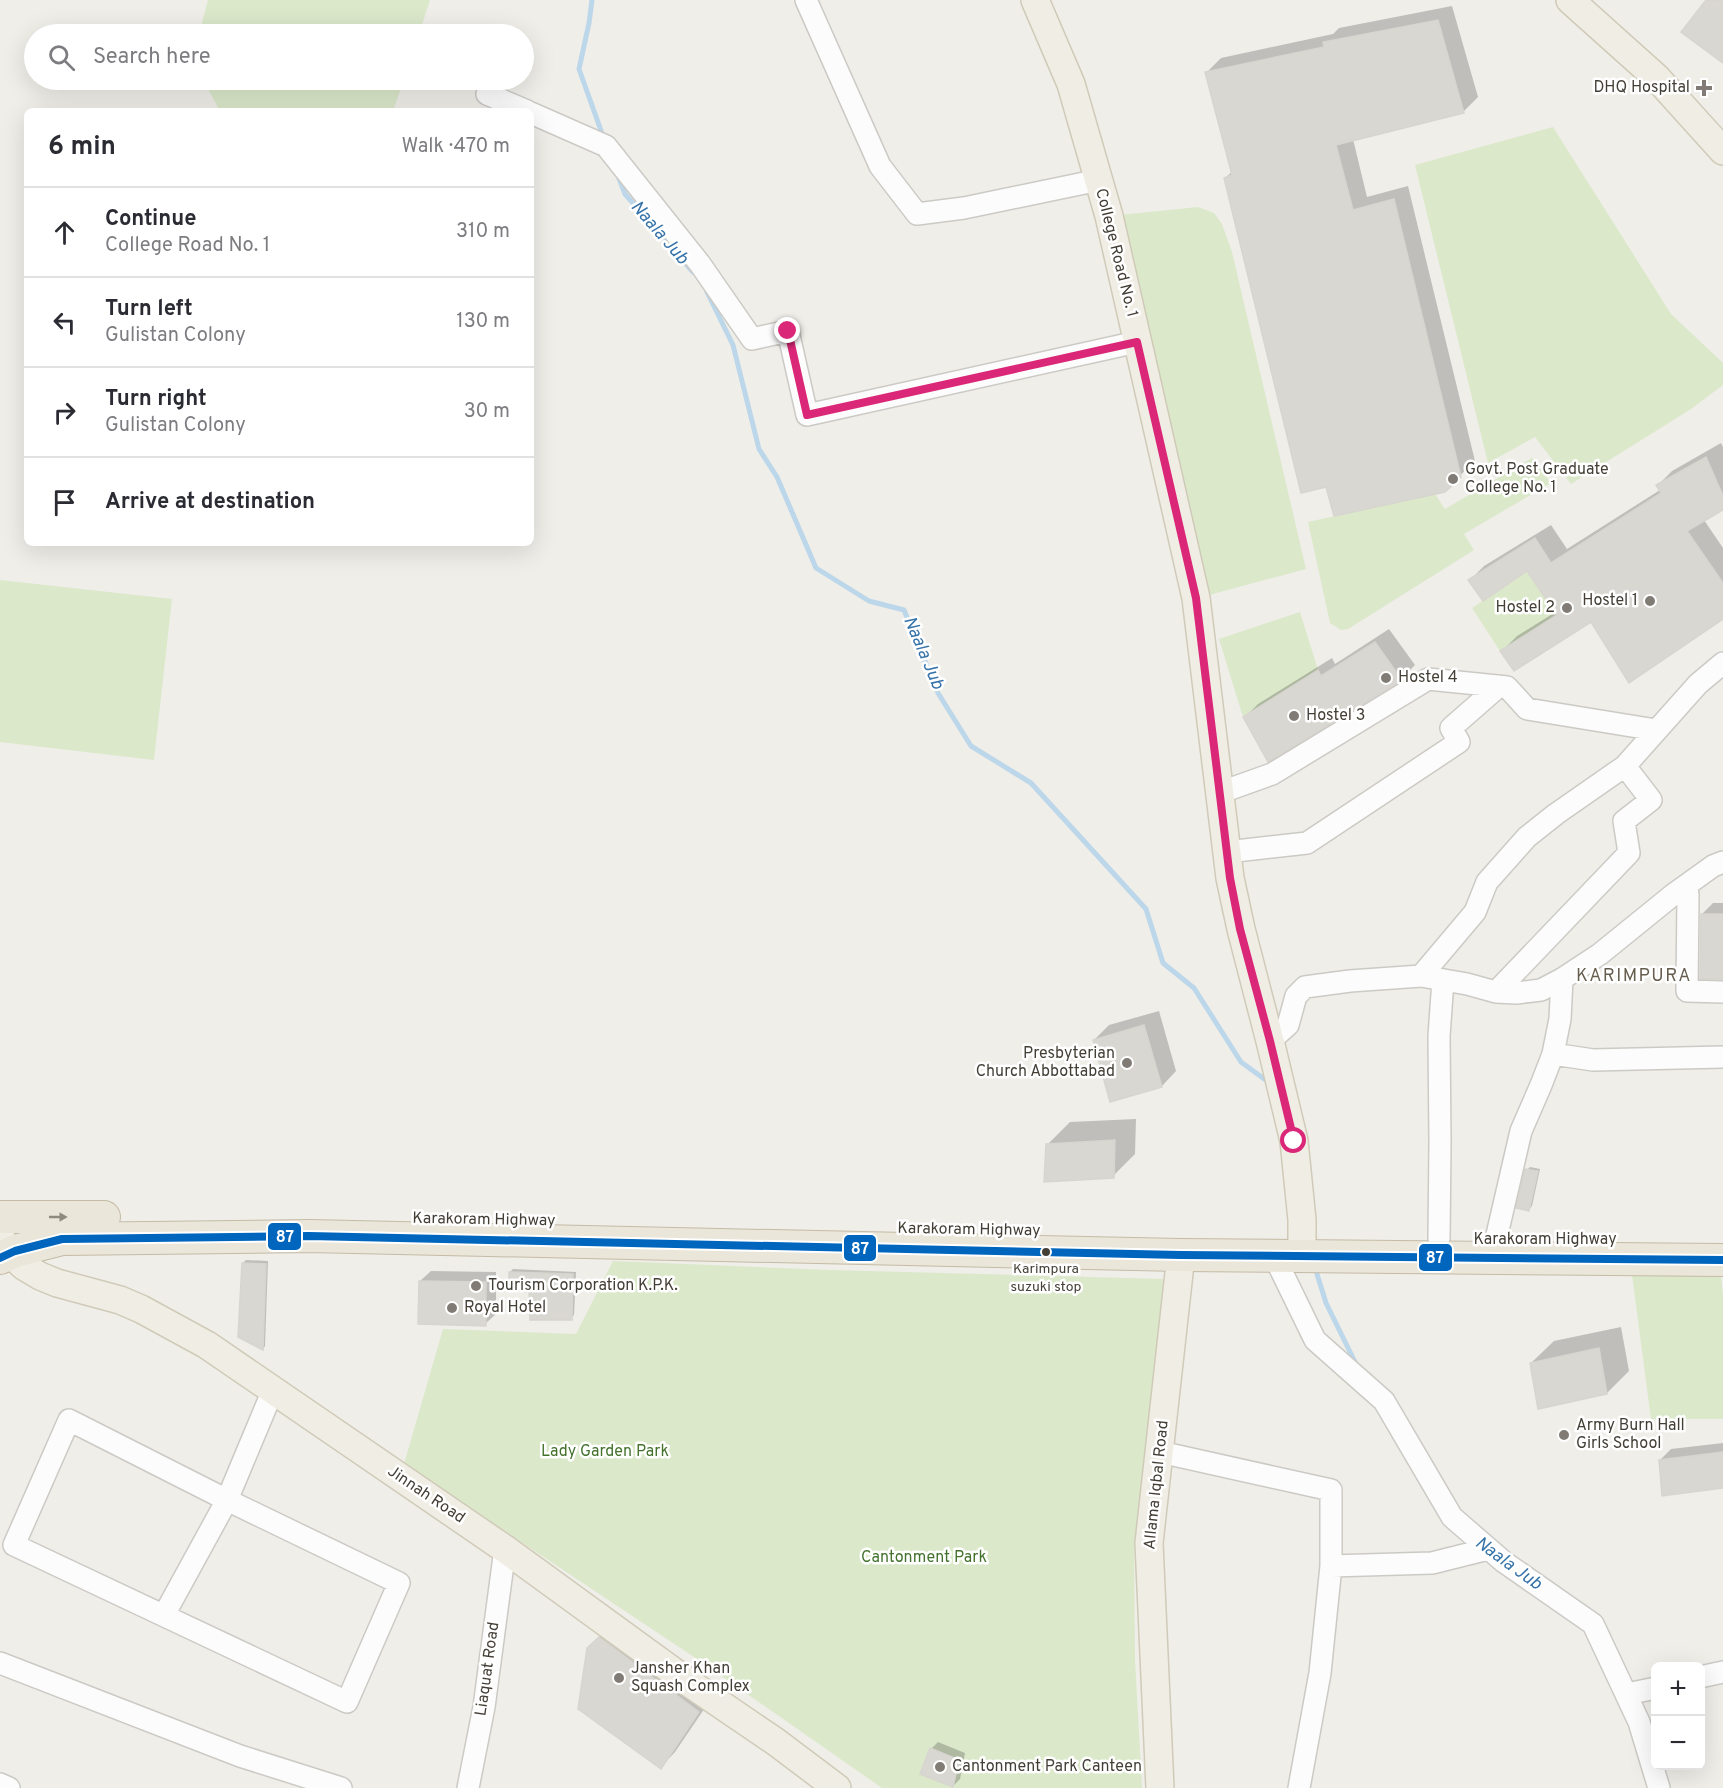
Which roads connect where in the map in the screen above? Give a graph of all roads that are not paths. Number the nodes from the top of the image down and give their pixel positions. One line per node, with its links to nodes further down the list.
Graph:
1 (806, 0): 8 (street)
2 (1035, 0): 8 (main road, College Road No. 1)
3 (1570, 0): 7 (main road)
4 (487, 94): 5 (street)
5 (520, 108)
6 (534, 114): 9 (street)
7 (1723, 151)
8 (1098, 180): 9 (main road, College Road No. 1)
9 (1137, 342): 14 (main road, College Road No. 1)
10 (1723, 663): 12 (street)
11 (1499, 686): 12 (street); 14 (street); 15 (street)
12 (1656, 730): 13 (street)
13 (1624, 766): 18 (street); 21 (street)
14 (1219, 793): 15 (main road, College Road No. 1)
15 (1227, 852): 23 (main road, College Road No. 1)
16 (1723, 862): 17 (street)
17 (1683, 889): 19 (street); 22 (street)
18 (1421, 976): 20 (street); 23 (street)
19 (1562, 979): 21 (street); 24 (street)
20 (1443, 980): 21 (street); 27 (street)
21 (1496, 992)
22 (1723, 992)
23 (1270, 1041): 31 (main road, College Road No. 1)
24 (1553, 1054): 25 (street); 28 (street)
25 (1723, 1057)
26 (0, 1217): 31 (highway, Karakoram Highway, one-way to 31)
27 (1439, 1239): 28 (highway, Karakoram Highway); 31 (highway, Karakoram Highway)
28 (1496, 1239): 29 (highway, Karakoram Highway)
29 (1723, 1241)
30 (3, 1249): 32 (highway, Karakoram Highway); 34 (main road, Jinnah Road)
31 (1293, 1250): 32 (highway, Karakoram Highway); 33 (highway, Karakoram Highway); 38 (street)
32 (1181, 1255): 35 (main road, Allama Iqbal Road)
33 (1723, 1260)
34 (273, 1390): 36 (street); 37 (main road, Jinnah Road)
35 (1160, 1452): 39 (street); 51 (main road, Allama Iqbal Road)
36 (227, 1500): 40 (street); 40 (street); 40 (street)
37 (505, 1549): 49 (street, Liaquat Road); 50 (main road, Jinnah Road)
38 (1488, 1549): 39 (street); 45 (street)
39 (1331, 1566): 52 (street)
40 (164, 1615)
41 (0, 1663): 48 (street)
42 (1723, 1672): 43 (street)
43 (1705, 1676)
44 (1651, 1689): 45 (street)
45 (1627, 1694): 53 (street)
46 (0, 1785): 47 (street)
47 (9, 1788)
48 (341, 1788)
49 (468, 1788)
50 (837, 1788)
51 (1160, 1788)
52 (1299, 1788)
53 (1659, 1788)

